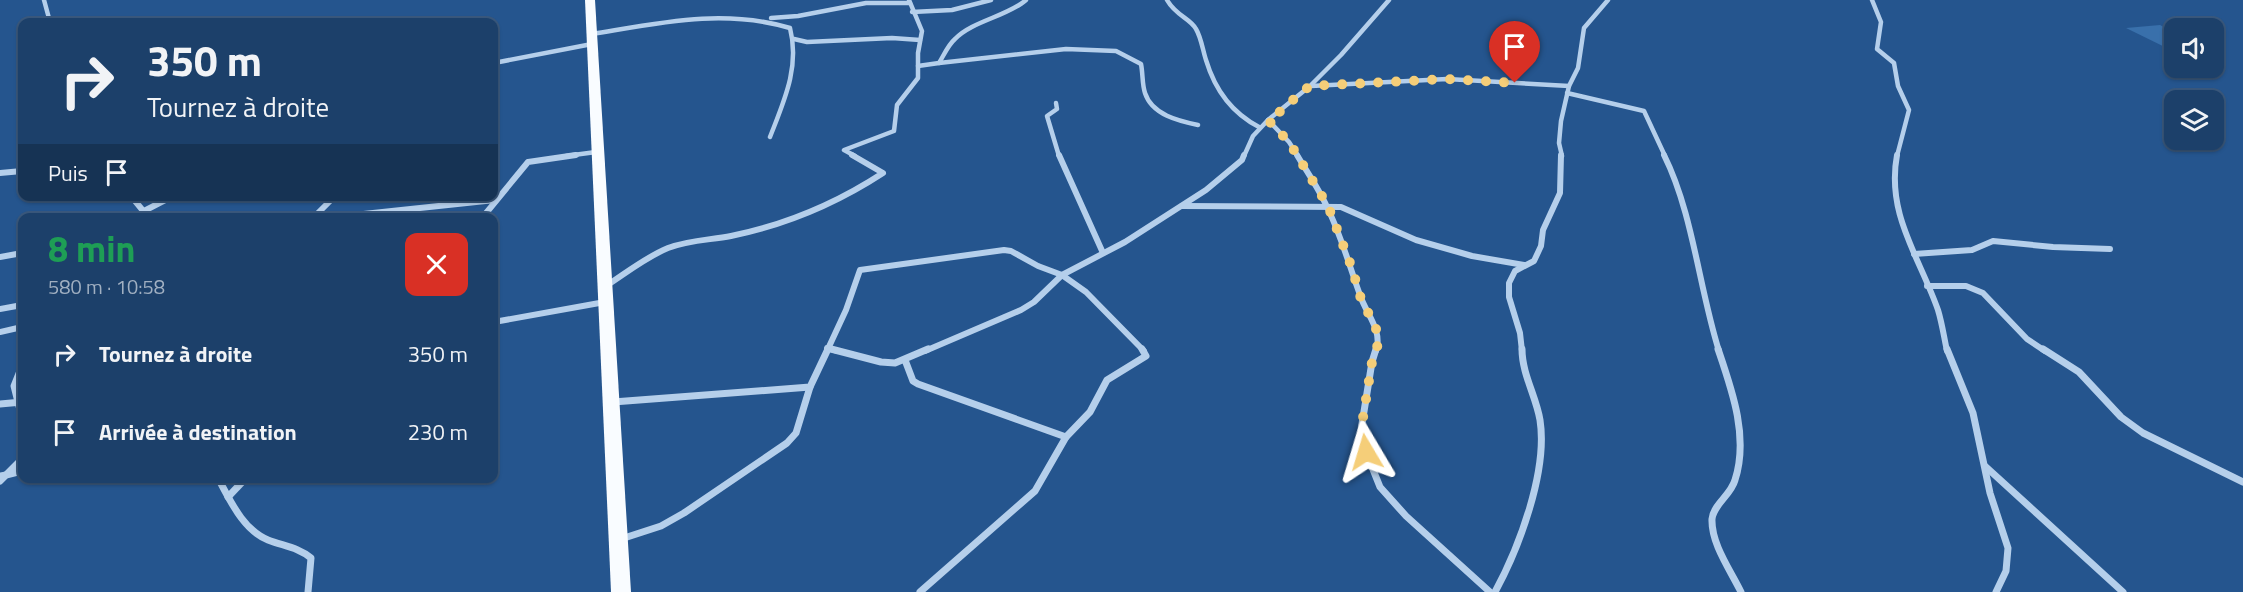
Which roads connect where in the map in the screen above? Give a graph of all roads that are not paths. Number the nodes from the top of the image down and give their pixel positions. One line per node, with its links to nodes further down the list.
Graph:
1 (44, 0): 13 (street)
2 (590, 0): 15 (main road)
3 (992, 0): 12 (street)
4 (1026, 0): 19 (street)
5 (1167, 0): 26 (street)
6 (1389, 0): 21 (street)
7 (1608, 0): 22 (street)
8 (1872, 0): 11 (street)
9 (1881, 0): 11 (street)
10 (909, 1): 12 (street); 14 (street)
11 (1875, 8): 45 (street)
12 (912, 12): 17 (street)
13 (49, 18)
14 (754, 18): 15 (street); 16 (street)
15 (592, 39): 18 (street); 28 (main road)
16 (794, 39): 17 (street); 27 (street)
17 (920, 40): 20 (street)
18 (498, 62)
19 (939, 63): 20 (street); 25 (street)
20 (918, 66): 50 (street)
21 (1310, 86): 22 (street); 24 (street)
22 (1568, 89): 47 (street); 79 (street)
23 (1056, 103): 43 (street)
24 (1268, 120): 26 (street); 37 (street)
25 (1198, 125)
26 (1259, 127): 36 (street)
27 (770, 137)
28 (596, 152): 31 (street); 50 (main road)
29 (18, 171): 30 (street)
30 (0, 173)
31 (498, 197)
32 (135, 201): 38 (street)
33 (166, 201): 39 (street)
34 (330, 201): 40 (street)
35 (486, 201): 41 (street)
36 (1182, 206): 37 (street); 43 (street)
37 (1328, 206): 47 (street); 77 (street)
38 (145, 213)
39 (148, 213)
40 (317, 213)
41 (373, 213)
42 (2110, 249): 45 (street)
43 (1103, 253): 48 (street)
44 (18, 254): 46 (street)
45 (1914, 254): 49 (street)
46 (0, 257)
47 (1525, 265): 78 (street)
48 (1062, 274): 56 (street); 57 (street); 64 (street)
49 (1927, 286): 66 (street); 69 (street)
50 (606, 294): 53 (street); 62 (main road)
51 (18, 306): 52 (street)
52 (0, 309)
53 (498, 321)
54 (18, 328): 55 (street)
55 (0, 332)
56 (827, 348): 57 (street); 59 (street)
57 (905, 360): 64 (street)
58 (18, 376): 60 (street)
59 (810, 387): 62 (street); 73 (street)
60 (18, 395)
61 (18, 402): 63 (street)
62 (612, 402): 73 (main road)
63 (0, 404)
64 (1066, 437): 76 (street)
65 (18, 463): 68 (street)
66 (1984, 467): 80 (street); 81 (street)
67 (18, 472): 68 (street)
68 (2, 477)
69 (2243, 482)
70 (220, 483): 72 (street)
71 (242, 483): 72 (street)
72 (228, 498): 74 (street)
73 (617, 540): 75 (main road)
74 (308, 592)
75 (621, 592)
76 (920, 592)
77 (1490, 592)
78 (1495, 592)
79 (1741, 592)
80 (1996, 592)
81 (2123, 592)

